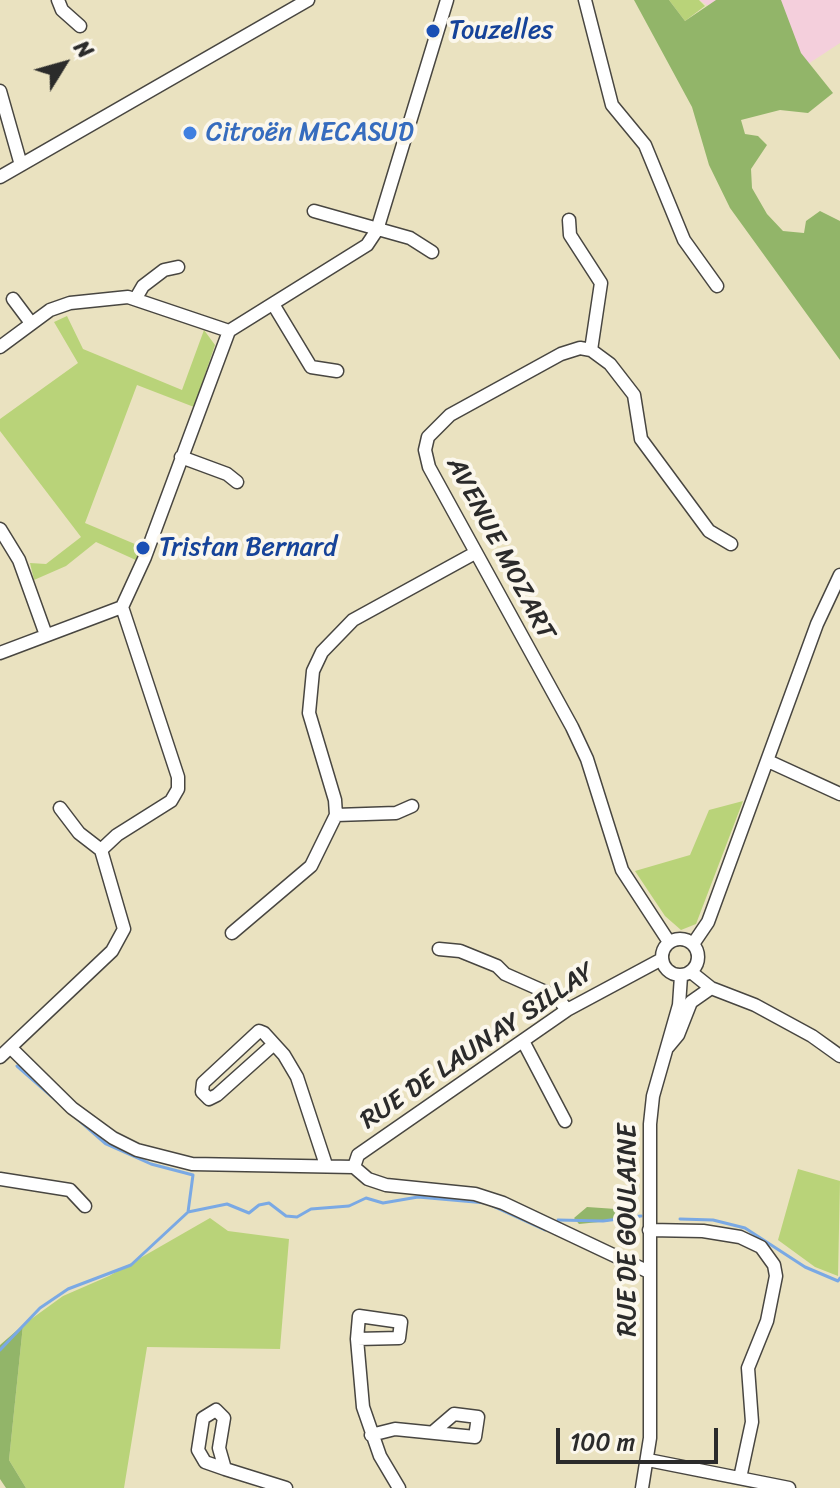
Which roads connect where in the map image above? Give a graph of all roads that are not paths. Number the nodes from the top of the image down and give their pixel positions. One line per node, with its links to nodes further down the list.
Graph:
1 (58, 0): 5 (street)
2 (308, 0): 7 (street)
3 (447, 0): 11 (street)
4 (585, 0): 14 (street)
5 (80, 26)
6 (0, 91): 7 (street)
7 (21, 165): 8 (street)
8 (0, 177)
9 (314, 211): 11 (street)
10 (569, 220): 21 (street)
11 (377, 230): 12 (street); 17 (street)
12 (432, 252)
13 (178, 267): 15 (street)
14 (717, 286)
15 (136, 298): 18 (street); 19 (street)
16 (13, 299): 18 (street)
17 (273, 304): 19 (street); 22 (street)
18 (31, 323): 20 (street)
19 (229, 331): 23 (street)
20 (0, 347)
21 (591, 350): 26 (street); 27 (street, AVENUE MOZART)
22 (337, 371)
23 (181, 457): 24 (street); 29 (street)
24 (237, 482)
25 (0, 529): 30 (street)
26 (731, 544)
27 (475, 553): 36 (street); 39 (street, AVENUE MOZART)
28 (840, 575): 32 (street)
29 (122, 607): 30 (street); 37 (street)
30 (46, 635): 31 (street)
31 (0, 653)
32 (768, 761): 33 (street); 40 (street)
33 (840, 794)
34 (412, 806): 36 (street)
35 (60, 808): 37 (street)
36 (336, 815): 38 (street)
37 (101, 850): 49 (street)
38 (232, 933)
39 (669, 942): 40 (street); 42 (street)
40 (693, 944): 43 (street)
41 (439, 949): 45 (street)
42 (662, 959): 43 (street); 45 (street, RUE DE LAUNAY SILLAY)
43 (686, 974): 44 (street); 48 (street, RUE DE GOULAINE)
44 (711, 988): 48 (street); 50 (street)
45 (567, 1010): 46 (street, RUE DE LAUNAY SILLAY)
46 (523, 1041): 51 (street); 53 (street, RUE DE LAUNAY SILLAY)
47 (274, 1044): 47 (street); 52 (street)
48 (664, 1052): 56 (street, RUE DE GOULAINE)
49 (5, 1053): 52 (street)
50 (840, 1056)
51 (565, 1121)
52 (326, 1165): 53 (street)
53 (354, 1167): 57 (street, RUE DE LAUNAY SILLAY)
54 (0, 1179): 55 (street)
55 (85, 1206)
56 (649, 1230): 57 (street, RUE DE GOULAINE); 63 (street)
57 (649, 1272): 61 (street, RUE DE GOULAINE)
58 (357, 1339): 60 (street)
59 (433, 1432): 60 (street)
60 (371, 1435): 65 (street)
61 (648, 1460): 63 (street); 66 (street, RUE DE GOULAINE)
62 (225, 1469): 64 (street)
63 (740, 1478): 67 (street)
64 (286, 1488)
65 (399, 1488)
66 (642, 1488)
67 (789, 1488)

